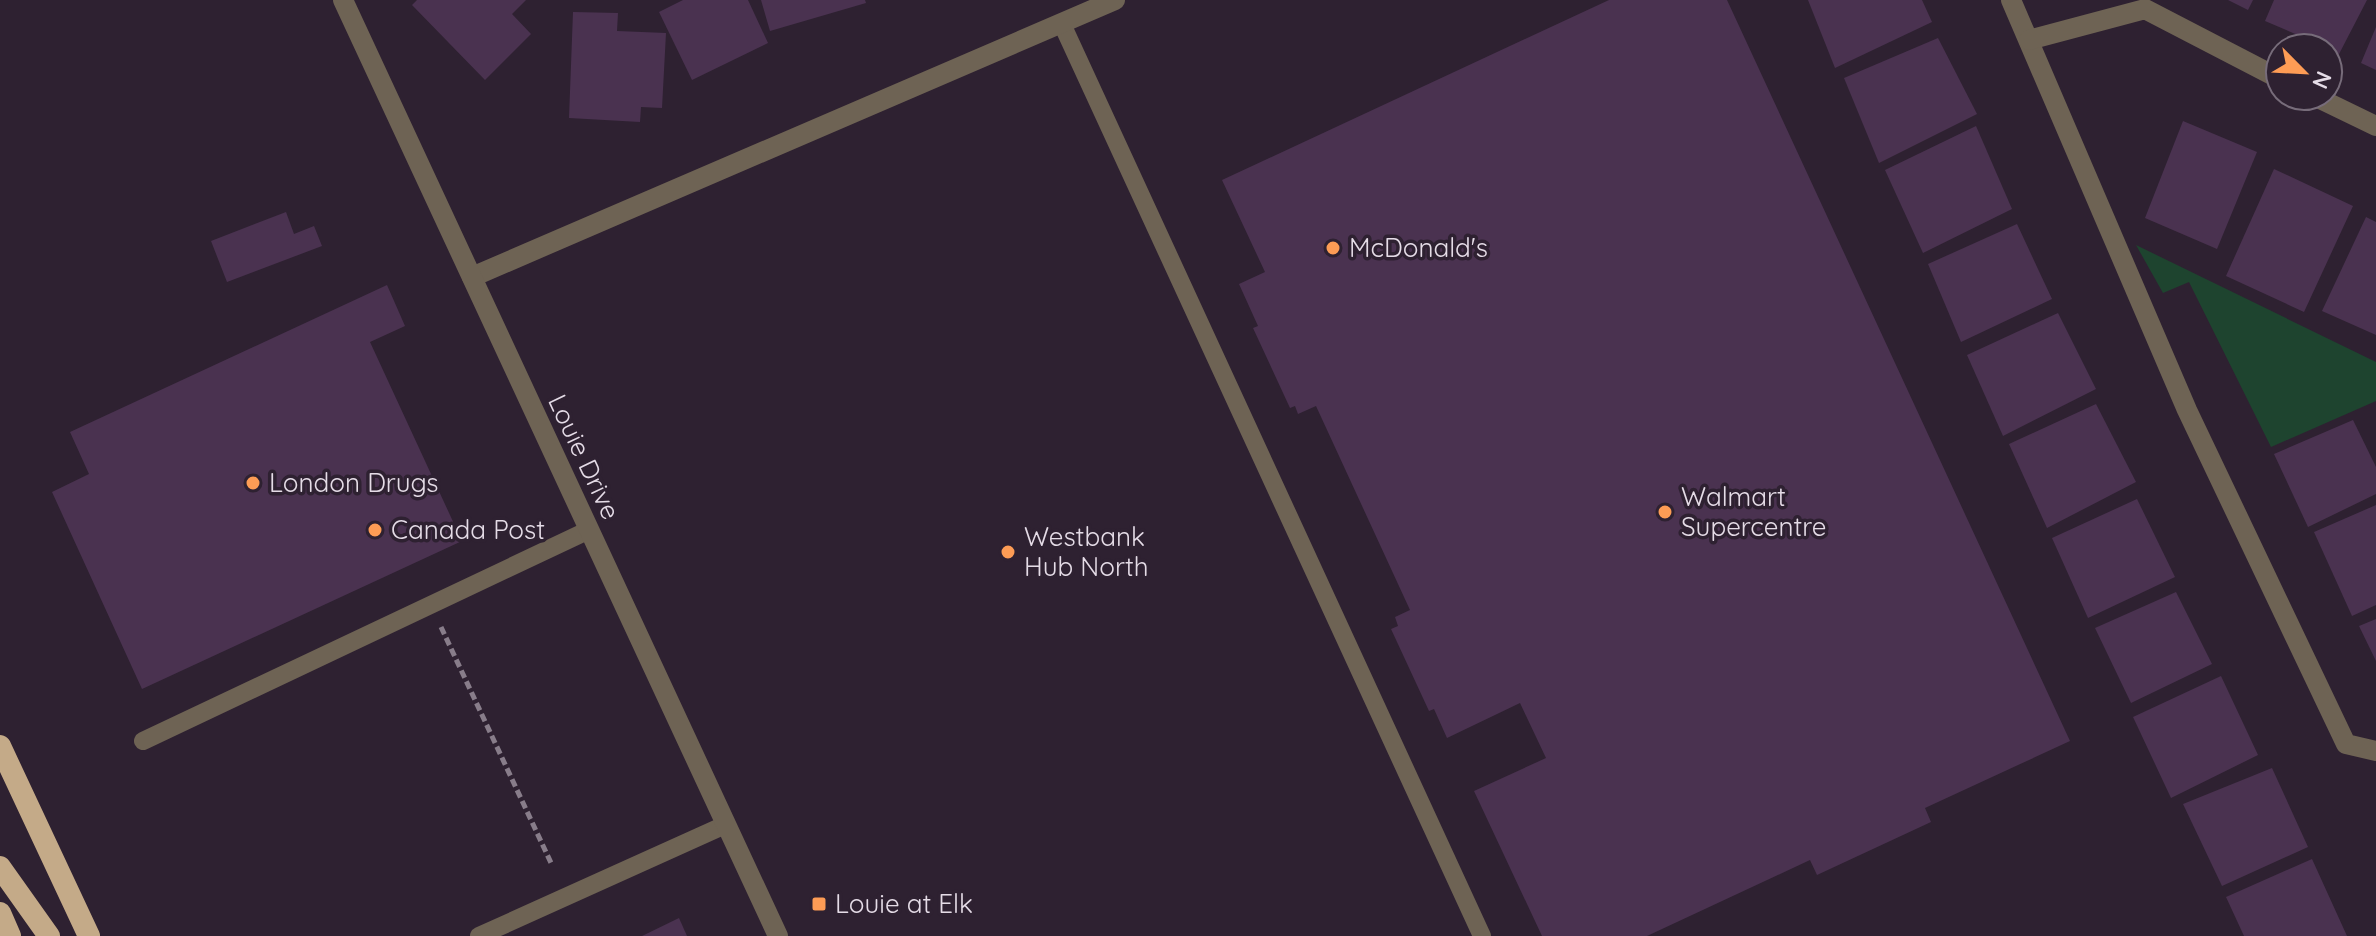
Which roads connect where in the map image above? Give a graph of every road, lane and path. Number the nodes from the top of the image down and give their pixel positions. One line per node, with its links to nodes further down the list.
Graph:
1 (343, 0): 9 (street, Louie Drive)
2 (1115, 0): 4 (street)
3 (2011, 0): 5 (street)
4 (1062, 24): 9 (street); 24 (lane)
5 (2029, 40): 6 (street); 14 (street)
6 (2264, 71)
7 (2344, 111): 8 (street)
8 (2376, 126)
9 (472, 277): 10 (street, Louie Drive)
10 (589, 530): 11 (lane); 15 (street, Louie Drive)
11 (431, 605): 12 (lane); 16 (path)
12 (143, 741)
13 (0, 746): 21 (highway)
14 (2376, 751)
15 (725, 825): 22 (lane); 23 (street, Louie Drive)
16 (552, 865)
17 (0, 867): 20 (highway)
18 (0, 913): 19 (highway)
19 (10, 936)
20 (49, 936)
21 (89, 936)
22 (479, 936)
23 (778, 936)
24 (1482, 936)

